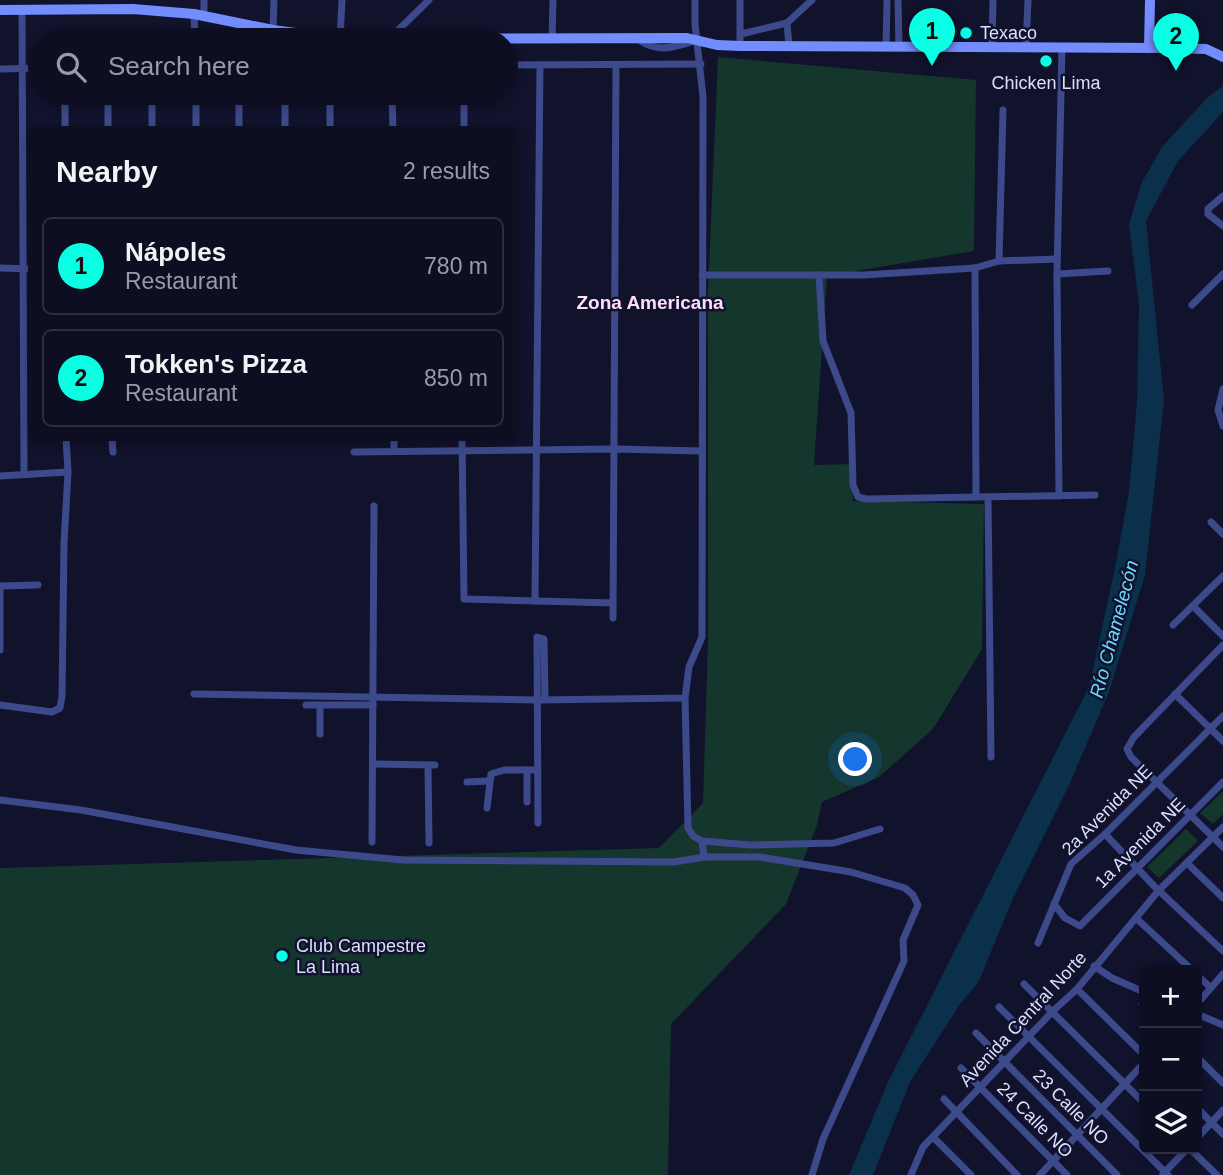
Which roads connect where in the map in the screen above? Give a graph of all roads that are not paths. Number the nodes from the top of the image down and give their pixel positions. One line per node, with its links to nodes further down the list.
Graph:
1 (204, 0): 17 (street)
2 (274, 0): 21 (street)
3 (342, 0): 22 (street)
4 (429, 0): 23 (street)
5 (553, 0): 26 (street)
6 (695, 0): 27 (street)
7 (740, 0): 24 (street)
8 (812, 0): 18 (street)
9 (993, 0): 32 (street)
10 (1028, 0): 33 (street)
11 (1150, 0): 35 (street)
12 (886, 4): 13 (street); 30 (street)
13 (898, 4): 31 (street)
14 (60, 5): 16 (street); 17 (street)
15 (0, 10): 16 (street)
16 (22, 10): 41 (street)
17 (199, 14): 19 (street); 20 (street)
18 (787, 23): 24 (street); 29 (street)
19 (197, 28)
20 (264, 28)
21 (273, 28)
22 (341, 28)
23 (400, 28)
24 (741, 34): 28 (street)
25 (518, 40): 26 (street)
26 (552, 40): 27 (street)
27 (698, 40): 28 (street); 37 (street)
28 (740, 46): 29 (street)
29 (789, 46): 30 (street)
30 (886, 47): 31 (street)
31 (899, 47): 32 (street)
32 (992, 47): 33 (street)
33 (1027, 47): 34 (street)
34 (1062, 47): 35 (street); 65 (street)
35 (1149, 48): 36 (street)
36 (1223, 57)
37 (701, 64): 40 (street); 73 (street)
38 (518, 65): 39 (street)
39 (540, 65): 40 (street); 86 (street)
40 (616, 65): 87 (street)
41 (22, 68): 42 (street); 43 (street); 69 (street)
42 (28, 68)
43 (0, 69)
44 (65, 105): 54 (street)
45 (108, 105): 55 (street)
46 (152, 105): 56 (street)
47 (196, 105): 57 (street)
48 (239, 105): 58 (street)
49 (285, 105): 59 (street)
50 (330, 105): 60 (street)
51 (393, 105): 61 (street)
52 (464, 105): 62 (street)
53 (1003, 110): 66 (street)
54 (65, 126)
55 (108, 126)
56 (152, 126)
57 (196, 126)
58 (239, 126)
59 (285, 126)
60 (330, 126)
61 (393, 126)
62 (464, 126)
63 (1223, 196): 64 (street)
64 (1223, 226)
65 (1057, 259): 66 (street); 71 (street)
66 (999, 261): 68 (street)
67 (0, 268): 69 (street)
68 (975, 268): 74 (street); 97 (street)
69 (27, 269): 78 (street)
70 (1108, 271): 71 (street)
71 (1057, 274): 96 (street)
72 (1223, 274): 75 (street)
73 (702, 275): 74 (street); 89 (street)
74 (819, 275): 97 (street)
75 (1217, 282): 76 (street); 77 (street)
76 (1223, 288)
77 (1192, 305)
78 (28, 362): 93 (street)
79 (1223, 389): 80 (street)
80 (1223, 426)
81 (66, 441): 92 (street)
82 (112, 441): 90 (street)
83 (394, 441): 88 (street)
84 (462, 441): 85 (street)
85 (462, 449): 86 (street); 88 (street); 105 (street)
86 (537, 449): 87 (street); 105 (street)
87 (614, 449): 89 (street); 106 (street)
88 (394, 450): 91 (street)
89 (701, 451): 115 (street)
90 (113, 452)
91 (354, 452)
92 (68, 472): 93 (street); 118 (street)
93 (24, 474): 94 (street)
94 (0, 476)
95 (1095, 495): 96 (street)
96 (1059, 496): 98 (street)
97 (976, 497): 98 (street)
98 (988, 497): 125 (street)
99 (374, 506): 117 (street)
100 (1211, 522): 101 (street)
101 (1223, 534)
102 (1223, 576): 107 (street)
103 (38, 585): 104 (street)
104 (0, 586): 112 (street)
105 (535, 601): 106 (street)
106 (613, 603): 108 (street)
107 (1193, 606): 109 (street); 110 (street)
108 (613, 618)
109 (1173, 625)
110 (1223, 636)
111 (1223, 645): 114 (street)
112 (0, 650)
113 (194, 694): 117 (street)
114 (1175, 694): 122 (street); 131 (street)
115 (685, 698): 116 (street); 142 (street)
116 (541, 700): 116 (street); 117 (street); 128 (street)
117 (373, 701): 120 (street); 126 (street)
118 (0, 705)
119 (306, 705): 120 (street)
120 (320, 705): 123 (street)
121 (1223, 716): 122 (street, 2a Avenida NE)
122 (1211, 729): 124 (street); 131 (street, 2a Avenida NE)
123 (320, 734)
124 (1223, 741)
125 (991, 757)
126 (373, 764): 143 (street); 144 (street)
127 (527, 770): 128 (street); 129 (street); 134 (street)
128 (538, 770): 137 (street)
129 (489, 781): 130 (street); 135 (street)
130 (467, 782)
131 (1157, 782): 136 (street); 140 (street, 2a Avenida NE)
132 (1223, 782): 136 (street, 1a Avenida NE)
133 (0, 800): 146 (street)
134 (527, 802)
135 (487, 808)
136 (1190, 816): 141 (street); 148 (street, 1a Avenida NE)
137 (538, 823)
138 (1223, 827): 141 (street, Avenida Central Norte)
139 (880, 829): 142 (street)
140 (1105, 834): 148 (street); 151 (street, 2a Avenida NE)
141 (1213, 837): 145 (street); 147 (street, Avenida Central Norte)
142 (702, 841): 146 (street)
143 (372, 842)
144 (429, 843)
145 (1223, 848)
146 (704, 857): 194 (street)
147 (1187, 863): 149 (street, Avenida Central Norte); 150 (street)
148 (1136, 868): 149 (street); 151 (street, 1a Avenida NE)
149 (1160, 890): 152 (street, Avenida Central Norte); 154 (street)
150 (1223, 898)
151 (1054, 904): 153 (street, 2a Avenida NE)
152 (1136, 918): 155 (street); 156 (street, Avenida Central Norte)
153 (1038, 943)
154 (1223, 951)
155 (1187, 965)
156 (1094, 966): 161 (street, Avenida Central Norte); 162 (street)
157 (1223, 974): 160 (street)
158 (1202, 980): 160 (street)
159 (1024, 984): 165 (street)
160 (1210, 988): 163 (street)
161 (1077, 989): 165 (street, Avenida Central Norte); 170 (street)
162 (1139, 990)
163 (1202, 998)
164 (999, 1007): 169 (street)
165 (1053, 1011): 169 (street, Avenida Central Norte); 176 (street)
166 (1202, 1016): 167 (street)
167 (1223, 1025)
168 (976, 1033): 171 (street, 23 Calle NO)
169 (1029, 1037): 171 (street, Avenida Central Norte); 180 (street)
170 (1139, 1050)
171 (1003, 1062): 177 (street, Avenida Central Norte); 187 (street, 23 Calle NO)
172 (1202, 1062): 175 (street)
173 (961, 1068): 177 (street, 24 Calle NO)
174 (1139, 1068): 176 (street)
175 (1223, 1083)
176 (1124, 1084): 178 (street); 180 (street)
177 (980, 1087): 182 (street, Avenida Central Norte); 191 (street, 24 Calle NO)
178 (1139, 1098)
179 (944, 1099): 182 (street)
180 (1101, 1109): 187 (street); 193 (street)
181 (1223, 1110): 184 (street)
182 (957, 1112): 188 (street, Avenida Central Norte); 198 (street)
183 (1202, 1113): 184 (street)
184 (1211, 1123): 185 (street); 186 (street)
185 (1202, 1133)
186 (1223, 1134)
187 (1077, 1135): 191 (street); 201 (street, 23 Calle NO)
188 (933, 1137): 192 (street, Avenida Central Norte); 197 (street)
189 (1183, 1154): 193 (street)
190 (1194, 1154): 202 (street)
191 (1053, 1161): 199 (street); 200 (street, 24 Calle NO)
192 (915, 1167): 195 (street, Avenida Central Norte); 196 (street)
193 (1165, 1174)
194 (812, 1175)
195 (911, 1175)
196 (923, 1175)
197 (971, 1175)
198 (1017, 1175)
199 (1040, 1175)
200 (1068, 1175)
201 (1117, 1175)
202 (1217, 1175)

